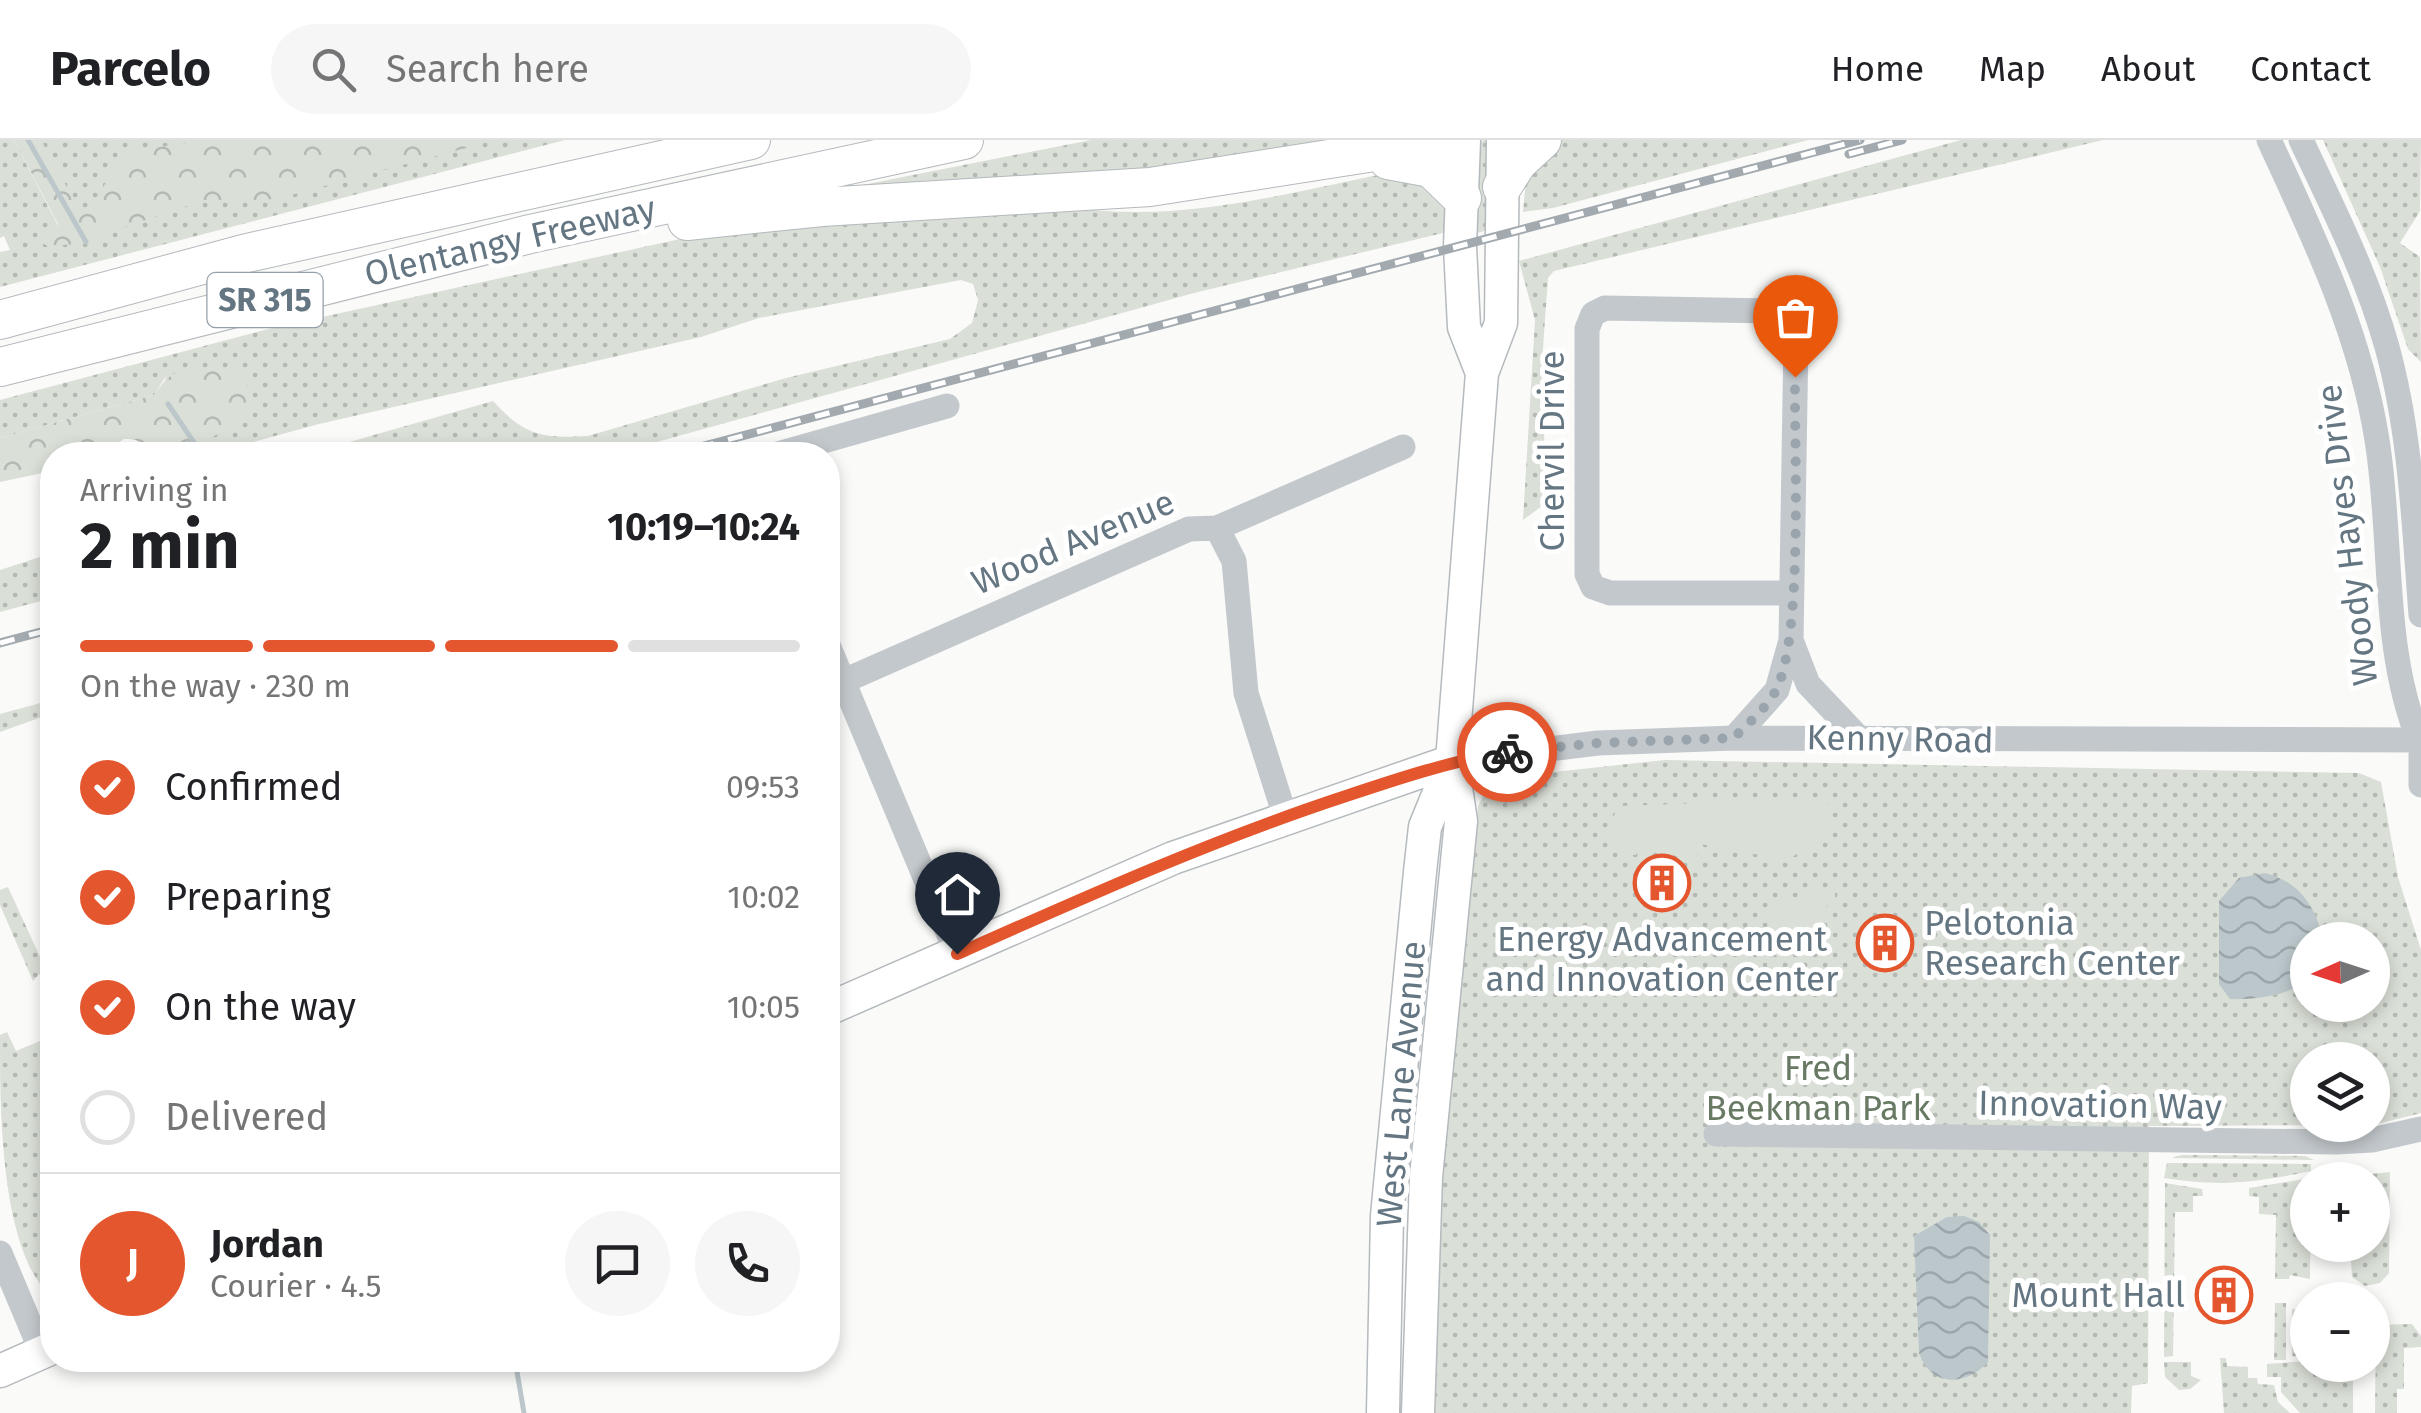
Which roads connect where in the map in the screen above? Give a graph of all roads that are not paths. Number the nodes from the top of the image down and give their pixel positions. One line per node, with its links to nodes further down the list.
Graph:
1 (642, 140): 14 (highway)
2 (751, 140): 14 (highway, Olentangy Freeway / SR 315)
3 (964, 140): 13 (highway, Olentangy Freeway / SR 315)
4 (1451, 140): 10 (highway)
5 (1464, 140): 12 (main road, West Lane Avenue)
6 (1503, 140): 11 (main road, West Lane Avenue)
7 (1542, 140): 11 (highway)
8 (2269, 140): 27 (street, Woody Hayes Drive)
9 (2301, 140): 23 (street, Woody Hayes Drive)
10 (1340, 160): 12 (highway); 13 (highway)
11 (1502, 187): 17 (main road, West Lane Avenue)
12 (1462, 198): 17 (main road, West Lane Avenue)
13 (530, 234): 16 (highway, Olentangy Freeway / SR 315)
14 (243, 254): 15 (highway, Olentangy Freeway / SR 315)
15 (0, 320)
16 (0, 367)
17 (1482, 372): 30 (main road, West Lane Avenue)
18 (948, 406): 19 (street)
19 (820, 442)
20 (1403, 447): 21 (street, Wood Avenue)
21 (1217, 528): 25 (street, Wood Avenue); 32 (street)
22 (1791, 593): 22 (street, Chervil Drive); 24 (street)
23 (2421, 615)
24 (1790, 640): 28 (street); 29 (street)
25 (840, 682)
26 (840, 693): 33 (street)
27 (2420, 734): 29 (street, Kenny Road); 31 (street, Woody Hayes Drive)
28 (1734, 738): 29 (street, Kenny Road); 30 (street, Kenny Road)
29 (1861, 740)
30 (1452, 761): 32 (main road, Kenny Road); 41 (main road, West Lane Avenue); 42 (main road, West Lane Avenue)
31 (2421, 785)
32 (1285, 816): 33 (main road, Kenny Road)
33 (957, 954): 34 (main road, Kenny Road)
34 (840, 1005)
35 (2421, 1129): 36 (street, Innovation Way)
36 (1716, 1134)
37 (0, 1253): 38 (street)
38 (40, 1336)
39 (40, 1354): 40 (main road)
40 (0, 1372)
41 (1383, 1413)
42 (1418, 1413)

